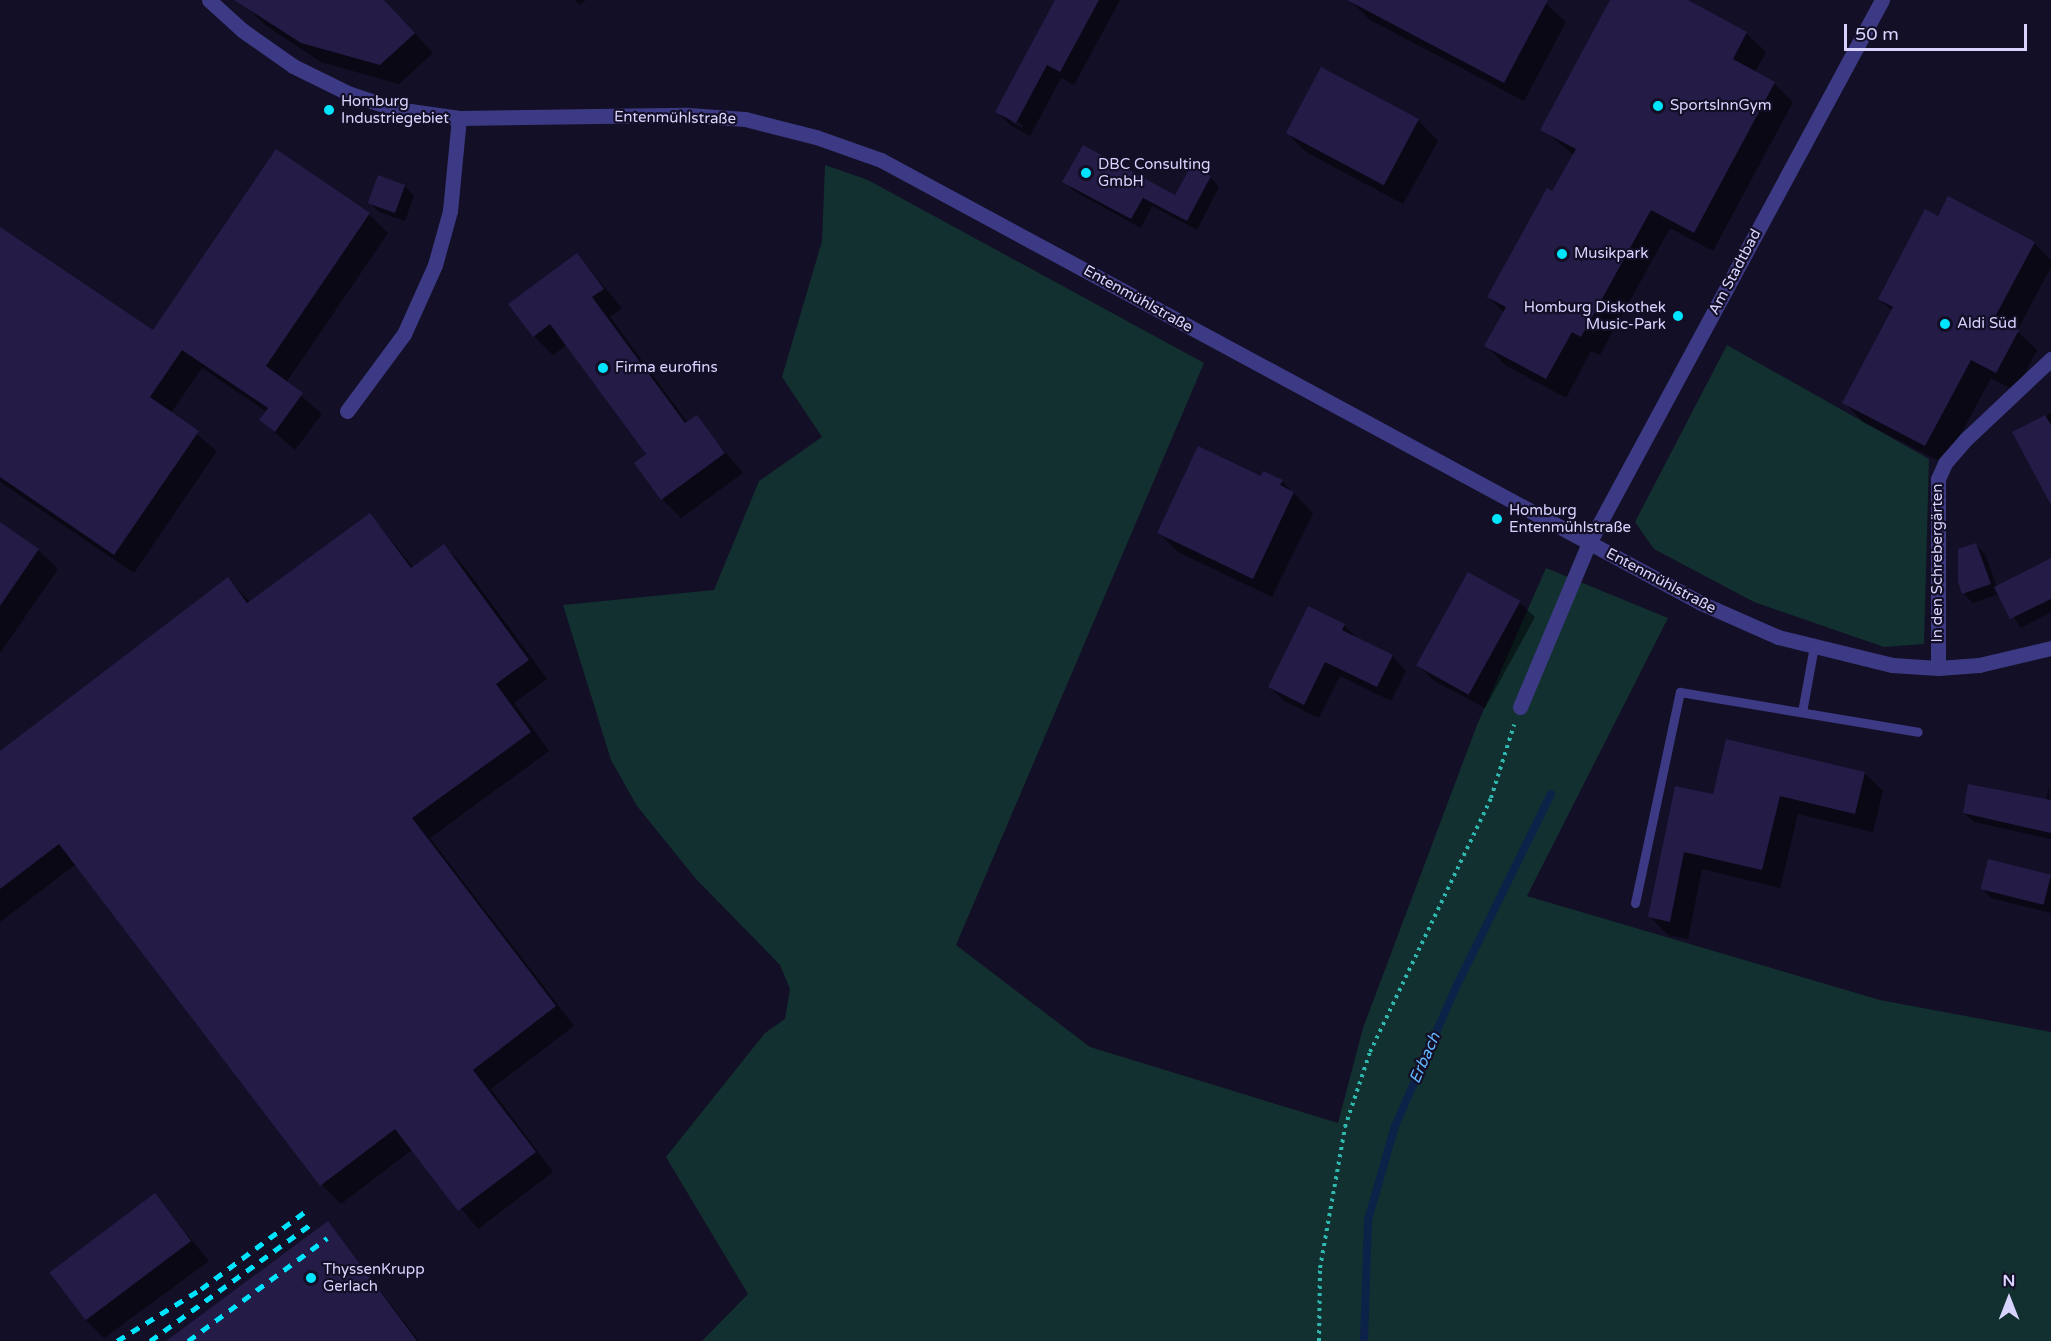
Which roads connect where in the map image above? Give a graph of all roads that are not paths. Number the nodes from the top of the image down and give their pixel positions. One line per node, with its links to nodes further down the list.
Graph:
1 (209, 0): 3 (street, Entenmühlstraße)
2 (1882, 0): 6 (street, Am Stadtbad)
3 (459, 118): 5 (street); 6 (street, Entenmühlstraße)
4 (2051, 359): 9 (street, In den Schrebergärten)
5 (347, 411)
6 (1589, 543): 7 (street, Entenmühlstraße); 10 (street, Am Stadtbad)
7 (1814, 646): 9 (street, Entenmühlstraße); 11 (lane)
8 (2051, 648): 9 (street, Entenmühlstraße)
9 (1938, 668)
10 (1520, 707)
11 (1802, 712): 12 (lane); 13 (lane)
12 (1918, 732)
13 (1635, 903)

